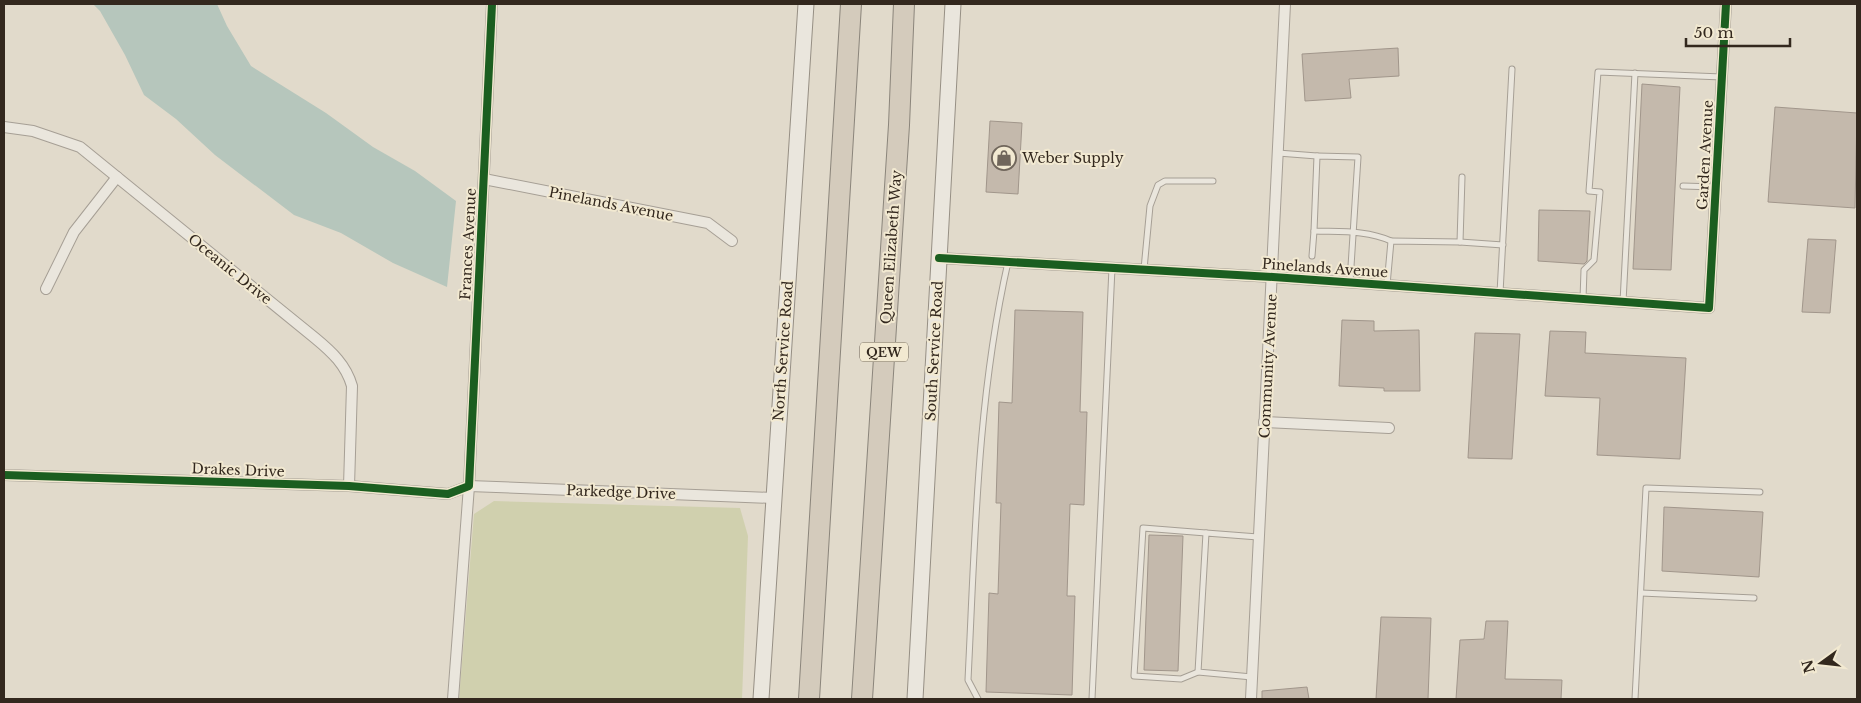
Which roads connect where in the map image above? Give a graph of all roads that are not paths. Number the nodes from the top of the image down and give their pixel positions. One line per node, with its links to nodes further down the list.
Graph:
1 (492, 4): 16 (street, Frances Avenue)
2 (806, 4): 45 (street, North Service Road)
3 (851, 4): 54 (highway)
4 (904, 4): 55 (highway, Queen Elizabeth Way / QEW)
5 (953, 4): 27 (street, South Service Road)
6 (1285, 4): 12 (street, Community Avenue)
7 (1726, 4): 10 (street, Garden Avenue)
8 (1512, 69): 25 (lane)
9 (1636, 73): 10 (lane); 36 (lane); 37 (lane)
10 (1722, 77): 19 (street, Garden Avenue)
11 (4, 127): 14 (street, Oceanic Drive)
12 (1278, 153): 13 (lane); 31 (street, Community Avenue)
13 (1317, 156): 20 (lane); 21 (lane)
14 (118, 177): 34 (street); 42 (street, Oceanic Drive)
15 (1462, 177): 24 (lane)
16 (484, 179): 22 (street, Pinelands Avenue); 43 (street, Frances Avenue)
17 (1214, 181): 30 (lane)
18 (1683, 186): 19 (lane)
19 (1716, 187): 38 (street, Garden Avenue)
20 (1314, 231): 21 (lane); 26 (lane)
21 (1353, 233): 23 (lane); 32 (lane)
22 (732, 241)
23 (1391, 241): 24 (lane); 33 (lane)
24 (1460, 242): 25 (lane)
25 (1503, 245): 35 (lane)
26 (1312, 256)
27 (939, 258): 28 (street, Pinelands Avenue); 56 (street, South Service Road)
28 (1008, 262): 29 (street, Pinelands Avenue); 57 (lane)
29 (1112, 268): 30 (street, Pinelands Avenue); 58 (lane)
30 (1144, 270): 31 (street, Pinelands Avenue)
31 (1273, 277): 32 (street, Pinelands Avenue); 39 (street, Community Avenue)
32 (1350, 282): 33 (street, Pinelands Avenue)
33 (1387, 285): 35 (street, Pinelands Avenue)
34 (46, 289)
35 (1500, 293): 36 (street, Pinelands Avenue)
36 (1583, 299): 37 (street, Pinelands Avenue)
37 (1623, 302): 38 (street, Pinelands Avenue)
38 (1709, 308)
39 (1264, 422): 40 (street); 47 (street, Community Avenue)
40 (1389, 428)
41 (4, 475): 42 (street, Drakes Drive)
42 (349, 486): 43 (street, Drakes Drive)
43 (469, 486): 45 (street, Parkedge Drive); 52 (street, Frances Avenue)
44 (1760, 492): 48 (lane)
45 (773, 498): 53 (street, North Service Road)
46 (1206, 533): 47 (lane); 50 (lane); 50 (lane)
47 (1259, 537): 51 (street, Community Avenue)
48 (1641, 593): 49 (lane); 60 (lane)
49 (1754, 598)
50 (1198, 672): 51 (lane)
51 (1252, 677): 59 (street, Community Avenue)
52 (453, 699)
53 (761, 699)
54 (810, 699)
55 (862, 699)
56 (915, 699)
57 (978, 699)
58 (1092, 699)
59 (1251, 699)
60 (1635, 699)

